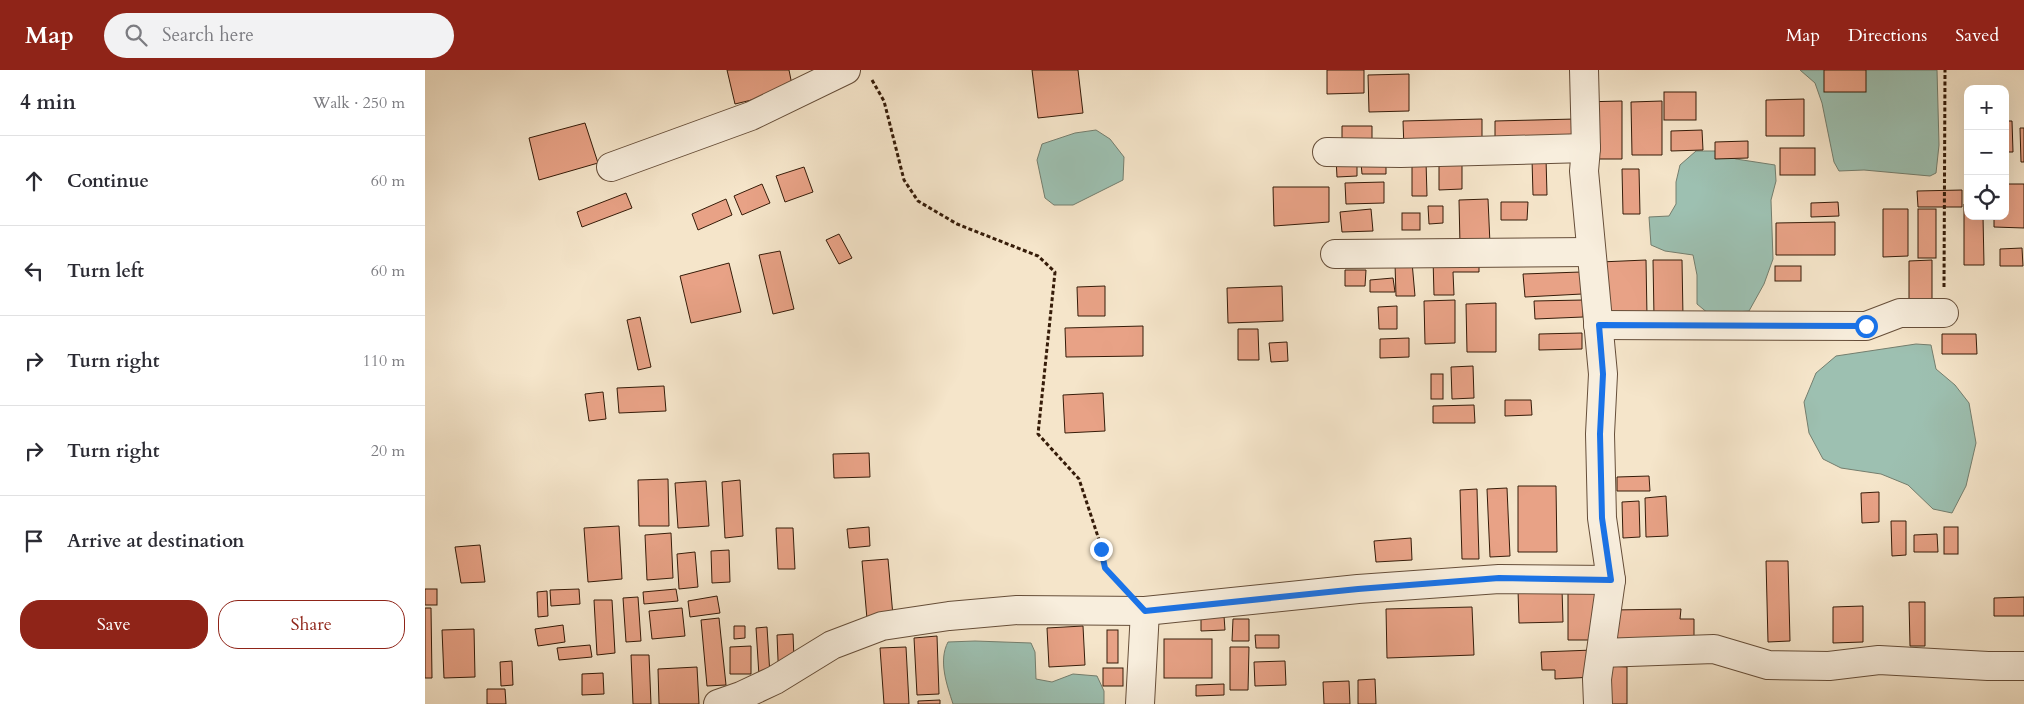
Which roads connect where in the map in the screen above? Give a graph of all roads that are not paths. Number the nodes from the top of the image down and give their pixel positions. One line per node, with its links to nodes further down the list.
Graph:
1 (1584, 70): 3 (street)
2 (858, 74): 5 (street)
3 (1586, 148): 4 (street); 6 (street)
4 (1327, 152)
5 (611, 167)
6 (1590, 252): 7 (street); 9 (street)
7 (1335, 254)
8 (1944, 313): 9 (street)
9 (1599, 325): 10 (street)
10 (1611, 580): 11 (street); 12 (street)
11 (1145, 611): 14 (street); 15 (street)
12 (1601, 653): 13 (street); 16 (street)
13 (2024, 666)
14 (718, 704)
15 (1140, 704)
16 (1598, 704)

